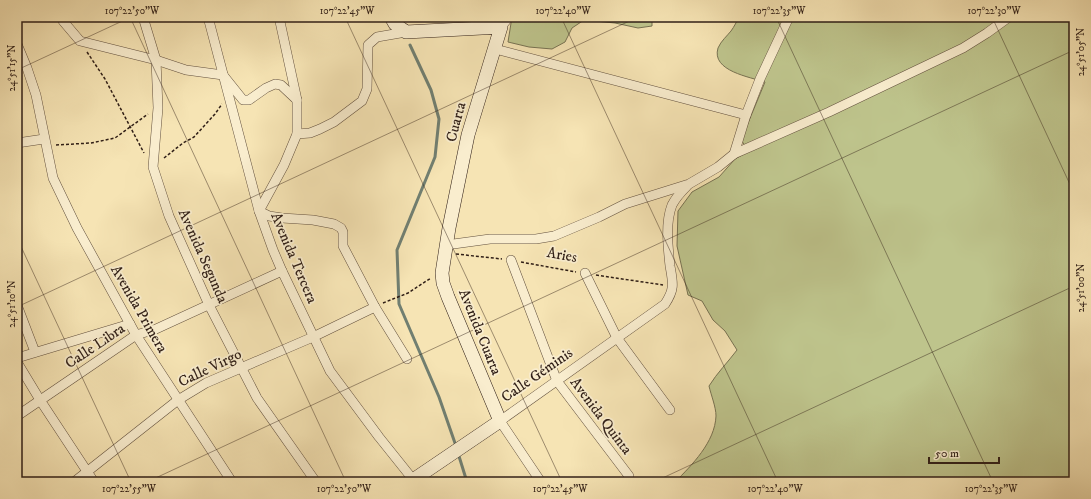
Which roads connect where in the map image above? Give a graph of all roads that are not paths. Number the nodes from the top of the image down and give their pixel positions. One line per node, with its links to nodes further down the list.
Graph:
1 (62, 17): 12 (street)
2 (143, 17): 12 (street, Avenida Segunda)
3 (208, 17): 13 (street, Avenida Tercera)
4 (279, 17): 14 (street)
5 (391, 17): 9 (street)
6 (789, 17): 15 (street)
7 (1009, 17): 19 (street)
8 (504, 20): 9 (street); 11 (street, Cuarta)
9 (406, 32): 16 (street)
10 (17, 44): 17 (street, Avenida Primera)
11 (495, 49): 15 (street); 22 (street, Cuarta)
12 (156, 60): 13 (street); 28 (street, Avenida Segunda)
13 (223, 75): 14 (street); 21 (street, Avenida Tercera)
14 (297, 100): 16 (street)
15 (746, 115): 19 (street)
16 (297, 134): 21 (street)
17 (44, 139): 18 (street); 30 (street, Avenida Primera)
18 (17, 143)
19 (734, 154): 20 (street)
20 (689, 184): 23 (street); 33 (street, Calle Géminis)
21 (259, 211): 25 (street, Avenida Tercera); 29 (street)
22 (449, 228): 23 (street, Avenida Cuarta)
23 (446, 249): 44 (street, Avenida Cuarta)
24 (511, 260): 39 (street, Avenida Quinta)
25 (282, 272): 28 (street, Calle Libra); 32 (street, Avenida Tercera)
26 (585, 273): 33 (street)
27 (17, 305): 34 (street)
28 (209, 305): 31 (street, Calle Libra); 38 (street, Avenida Segunda)
29 (375, 307): 32 (street, Calle Virgo); 36 (street)
30 (130, 324): 31 (street, Avenida Primera); 34 (street)
31 (136, 335): 40 (street, Calle Libra); 41 (street, Avenida Primera)
32 (313, 336): 38 (street, Calle Virgo); 47 (street, Avenida Tercera)
33 (617, 338): 39 (street, Calle Géminis); 42 (street)
34 (34, 352): 35 (street)
35 (17, 358)
36 (407, 358)
37 (17, 362): 40 (street)
38 (241, 368): 41 (street, Calle Virgo); 51 (street, Avenida Segunda)
39 (557, 381): 44 (street, Calle Géminis); 46 (street, Avenida Quinta)
40 (40, 400): 43 (street, Calle Libra); 45 (street)
41 (178, 400): 45 (street, Calle Virgo); 50 (street, Avenida Primera)
42 (670, 410)
43 (17, 416)
44 (500, 421): 47 (street, Calle Géminis); 52 (street, Avenida Cuarta)
45 (87, 472): 48 (street, Calle Virgo); 49 (street)
46 (629, 476)
47 (413, 481)
48 (74, 482)
49 (94, 482)
50 (231, 482)
51 (316, 482)
52 (541, 482)

